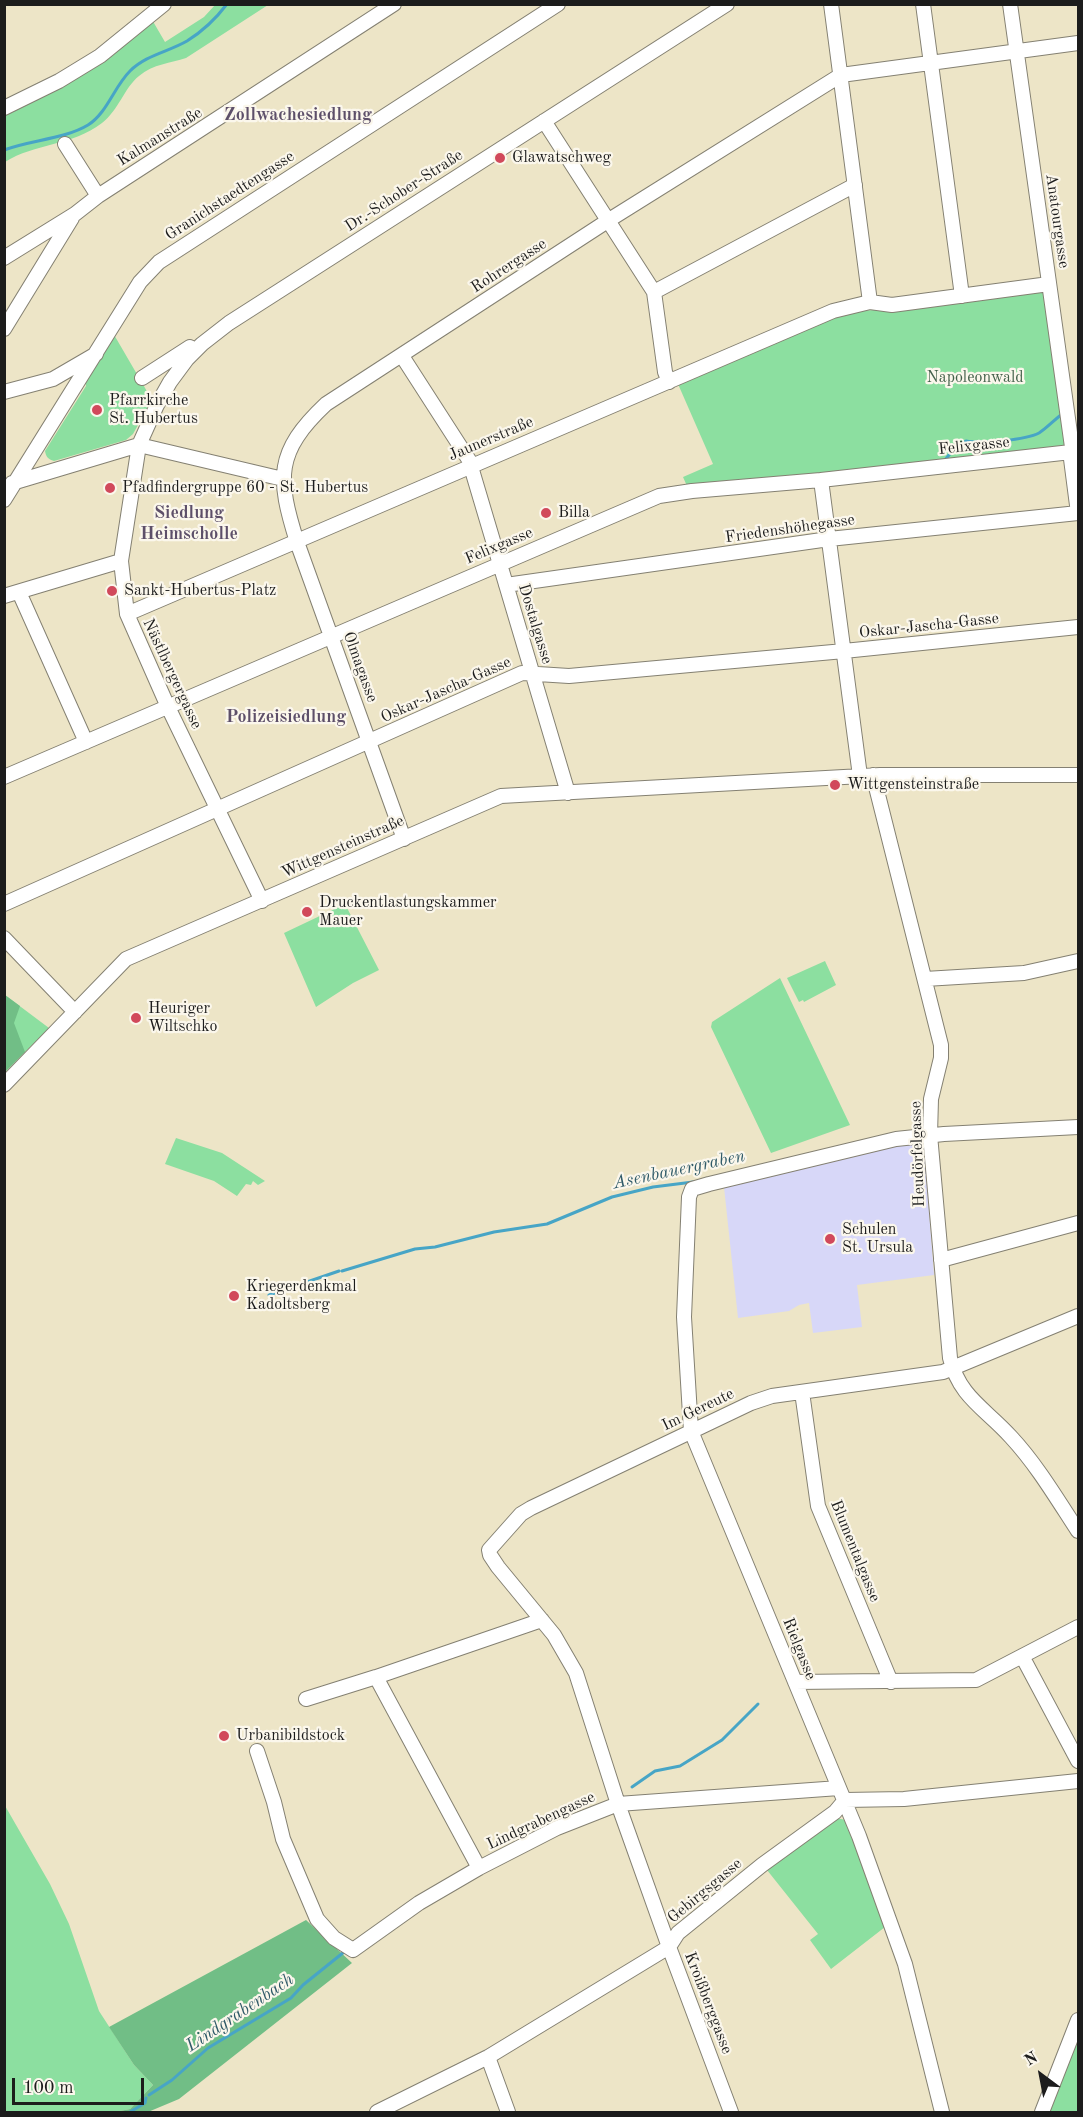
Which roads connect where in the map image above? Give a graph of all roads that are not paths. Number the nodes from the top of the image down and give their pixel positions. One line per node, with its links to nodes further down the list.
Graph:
1 (164, 4): 8 (street)
2 (394, 4): 17 (street, Kalmanstraße)
3 (558, 4): 27 (street, Granichstaedtengasse)
4 (726, 4): 14 (street, Dr.-Schober-Straße)
5 (831, 4): 12 (street)
6 (923, 4): 11 (street)
7 (1010, 4): 10 (street, Anatourgasse)
8 (144, 11): 13 (street)
9 (1078, 43): 10 (street)
10 (1017, 52): 11 (street); 21 (street, Anatourgasse)
11 (931, 62): 12 (street); 23 (street)
12 (841, 75): 16 (street); 19 (street, Rohrergasse)
13 (4, 108)
14 (544, 121): 19 (street); 25 (street, Dr.-Schober-Straße)
15 (65, 144): 17 (street)
16 (855, 185): 22 (street); 24 (street)
17 (99, 196): 18 (street, Kalmanstraße)
18 (75, 214): 20 (street, Kalmanstraße); 26 (street)
19 (609, 220): 22 (street); 28 (street, Rohrergasse)
20 (4, 258)
21 (1049, 284): 23 (street, Jaunerstraße); 32 (street, Anatourgasse)
22 (654, 292): 30 (street)
23 (962, 296): 24 (street, Jaunerstraße)
24 (870, 302): 30 (street, Jaunerstraße)
25 (229, 323): 29 (street); 33 (street, Dr.-Schober-Straße)
26 (4, 329)
27 (98, 353): 31 (street); 38 (street, Granichstaedtengasse)
28 (402, 356): 35 (street, Dostalgasse); 36 (street, Rohrergasse)
29 (142, 378)
30 (669, 382): 35 (street, Jaunerstraße)
31 (4, 392)
32 (1072, 401): 34 (street, Anatourgasse)
33 (140, 445): 36 (street); 38 (street); 43 (street, Nästlbergergasse)
34 (1071, 452): 37 (street, Felixgasse); 40 (street, Anatourgasse)
35 (470, 466): 42 (street, Jaunerstraße); 44 (street, Dostalgasse)
36 (283, 478): 42 (street, Rohrergasse)
37 (821, 480): 41 (street, Heudörfelgasse); 44 (street, Felixgasse)
38 (10, 483): 39 (street, Granichstaedtengasse)
39 (4, 500)
40 (1078, 513): 41 (street, Friedenshöhegasse)
41 (829, 539): 45 (street, Friedenshöhegasse); 51 (street, Heudörfelgasse)
42 (297, 542): 48 (street, Jaunerstraße); 50 (street, Olmagasse)
43 (121, 561): 46 (street); 48 (street, Nästlbergergasse)
44 (499, 563): 45 (street, Dostalgasse); 50 (street, Felixgasse)
45 (506, 585): 52 (street, Dostalgasse)
46 (20, 592): 47 (street); 54 (street)
47 (4, 596)
48 (127, 614): 53 (street, Nästlbergergasse)
49 (1078, 627): 51 (street, Oskar-Jascha-Gasse)
50 (331, 638): 53 (street, Felixgasse); 55 (street, Olmagasse)
51 (844, 651): 52 (street, Oskar-Jascha-Gasse); 58 (street, Heudörfelgasse)
52 (532, 673): 55 (street, Oskar-Jascha-Gasse); 59 (street, Dostalgasse)
53 (168, 706): 54 (street, Felixgasse); 60 (street, Nästlbergergasse)
54 (86, 742): 56 (street, Felixgasse)
55 (370, 742): 60 (street, Oskar-Jascha-Gasse); 61 (street, Olmagasse)
56 (5, 774)
57 (1078, 775): 58 (street, Wittgensteinstraße)
58 (867, 776): 59 (street, Wittgensteinstraße); 66 (street, Heudörfelgasse)
59 (568, 792): 61 (street, Wittgensteinstraße)
60 (217, 809): 62 (street, Nästlbergergasse); 63 (street, Oskar-Jascha-Gasse)
61 (404, 839): 62 (street, Wittgensteinstraße)
62 (262, 902): 67 (street, Wittgensteinstraße)
63 (4, 904)
64 (4, 938): 67 (street)
65 (1078, 962): 66 (street)
66 (925, 979): 70 (street, Heudörfelgasse)
67 (75, 1012): 68 (street, Wittgensteinstraße)
68 (4, 1085)
69 (1078, 1127): 70 (street)
70 (930, 1135): 72 (street, Heudörfelgasse); 76 (street, Rielgasse)
71 (1078, 1223): 72 (street)
72 (941, 1260): 74 (street, Heudörfelgasse)
73 (1078, 1316): 74 (street, Im Gereute)
74 (952, 1368): 75 (street, Im Gereute); 77 (street, Heudörfelgasse)
75 (802, 1392): 76 (street, Im Gereute); 84 (street, Blumentalgasse)
76 (691, 1431): 78 (street, Im Gereute); 83 (street, Rielgasse)
77 (1078, 1531)
78 (489, 1552): 79 (street, Kroißberggasse)
79 (542, 1620): 82 (street); 90 (street, Kroißberggasse)
80 (1078, 1627): 81 (street)
81 (1023, 1656): 84 (street); 87 (street)
82 (376, 1677): 85 (street); 91 (street)
83 (795, 1682): 84 (street); 89 (street, Rielgasse)
84 (891, 1682)
85 (306, 1699)
86 (257, 1751): 91 (street, Lindgrabengasse)
87 (1078, 1761)
88 (1078, 1781): 89 (street)
89 (842, 1794): 90 (street, Lindgrabengasse); 92 (street, Gebirgsgasse); 98 (street, Rielgasse)
90 (618, 1804): 91 (street, Lindgrabengasse); 92 (street, Kroißberggasse)
91 (479, 1868)
92 (669, 1947): 94 (street, Gebirgsgasse); 97 (street, Kroißberggasse)
93 (1078, 2020): 99 (street)
94 (488, 2057): 95 (street, Gebirgsgasse); 96 (street)
95 (377, 2112)
96 (508, 2112)
97 (731, 2112)
98 (942, 2112)
99 (1042, 2112)

